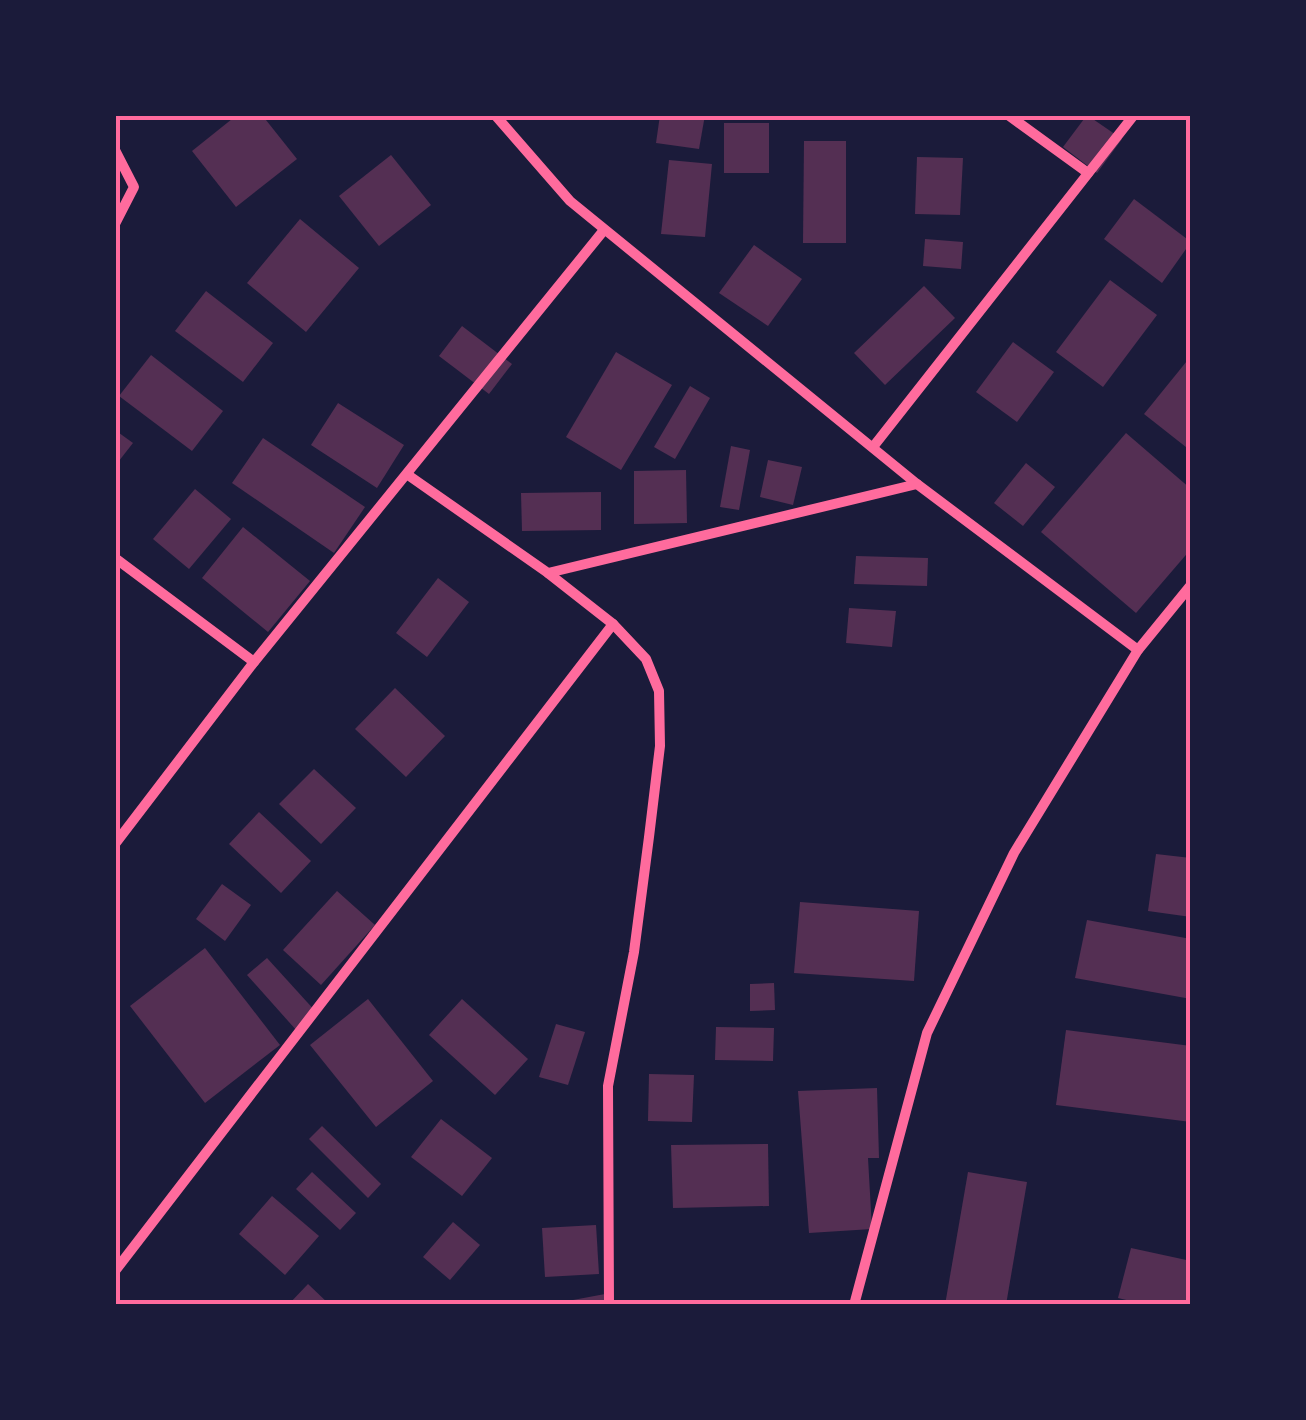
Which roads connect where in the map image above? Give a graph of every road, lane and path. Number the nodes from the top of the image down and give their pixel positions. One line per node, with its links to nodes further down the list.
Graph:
1 (495, 115): 7 (street)
2 (1008, 115): 5 (street)
3 (1134, 115): 5 (street)
4 (115, 150): 6 (street)
5 (1088, 173): 8 (street)
6 (115, 224)
7 (604, 230): 8 (street); 9 (street)
8 (872, 448): 10 (street)
9 (408, 476): 12 (street); 16 (street)
10 (917, 484): 12 (street); 15 (street)
11 (115, 558): 16 (street)
12 (548, 573): 14 (street)
13 (1191, 585): 15 (street)
14 (612, 624): 18 (street); 19 (street)
15 (1138, 650): 20 (street)
16 (254, 662): 17 (street)
17 (115, 844)
18 (115, 1271)
19 (609, 1305)
20 (854, 1305)

